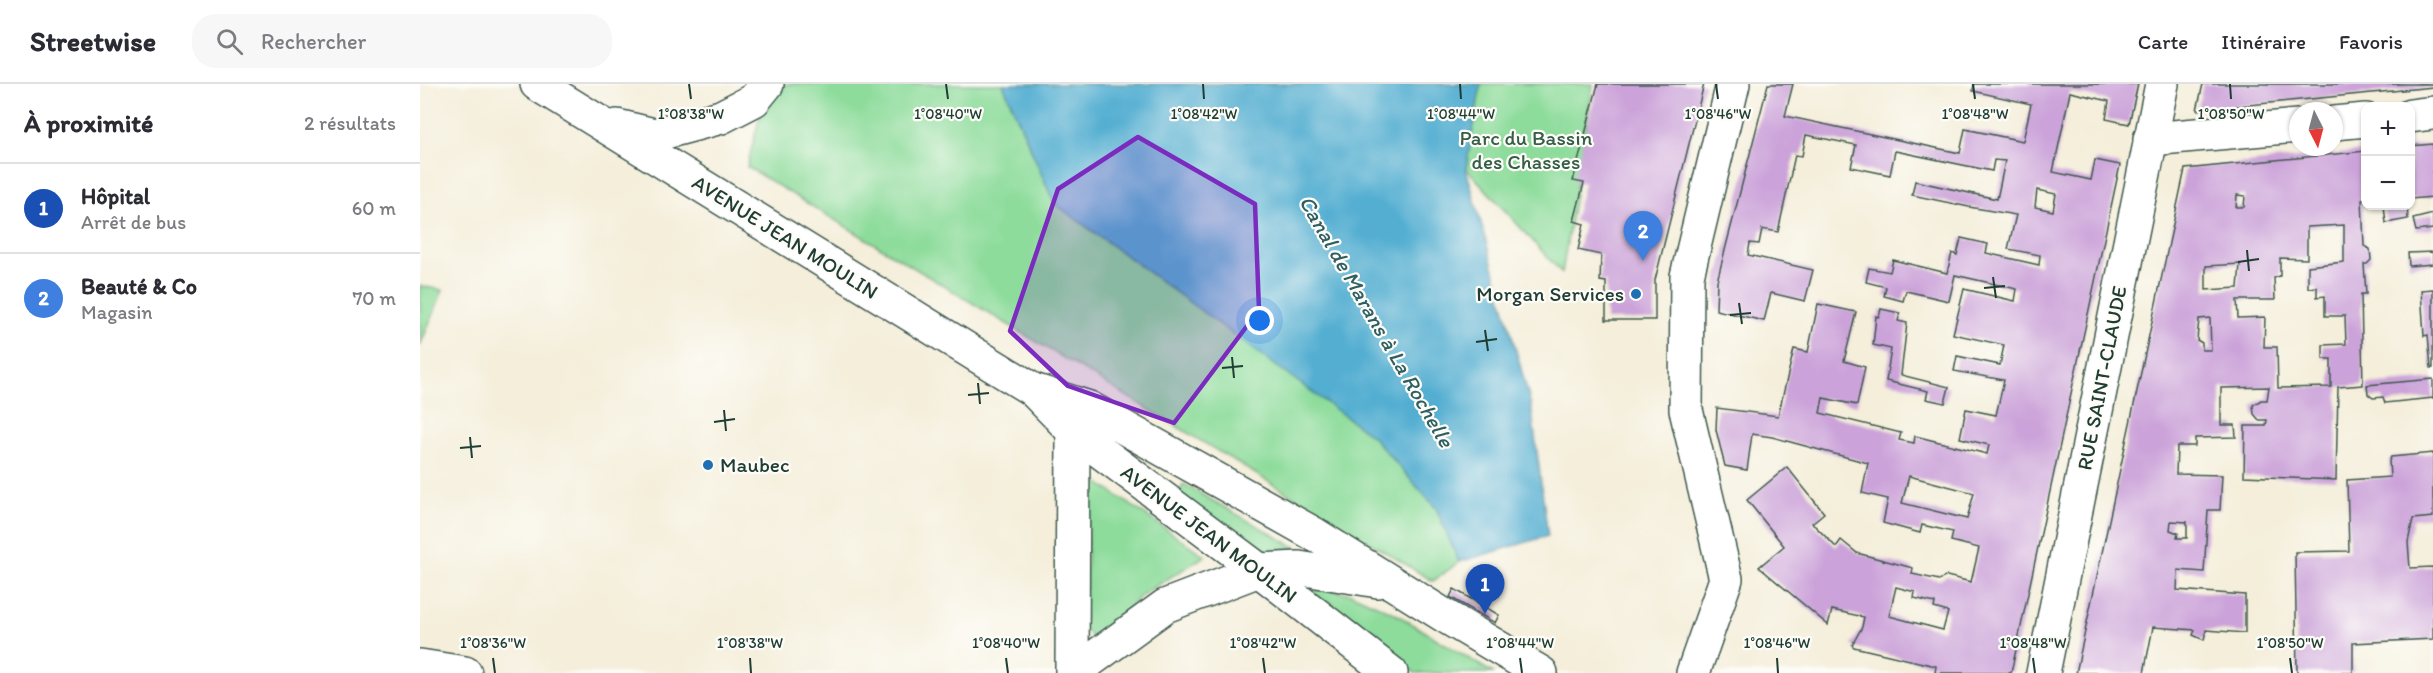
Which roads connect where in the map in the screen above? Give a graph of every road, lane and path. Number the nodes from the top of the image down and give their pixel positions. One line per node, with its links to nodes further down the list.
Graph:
1 (537, 84): 9 (main road, AVENUE JEAN MOULIN)
2 (767, 84): 9 (main road)
3 (1733, 84): 21 (main road)
4 (2162, 84): 11 (main road, RUE SAINT-CLAUDE)
5 (2433, 114): 6 (main road)
6 (2415, 116)
7 (2361, 120): 8 (main road)
8 (2343, 122)
9 (601, 123): 12 (main road, AVENUE JEAN MOULIN)
10 (2289, 127): 11 (main road)
11 (2150, 139): 22 (main road, RUE SAINT-CLAUDE)
12 (1033, 390): 13 (main road, AVENUE JEAN MOULIN); 15 (main road, AVENUE JEAN MOULIN)
13 (1073, 431): 14 (main road, AVENUE JEAN MOULIN); 18 (main road)
14 (1259, 570): 15 (main road); 18 (main road); 19 (main road, AVENUE JEAN MOULIN)
15 (1393, 584): 20 (main road, AVENUE JEAN MOULIN)
16 (420, 666): 17 (main road)
17 (465, 673)
18 (1073, 673)
19 (1391, 673)
20 (1541, 673)
21 (1693, 673)
22 (2043, 673)

